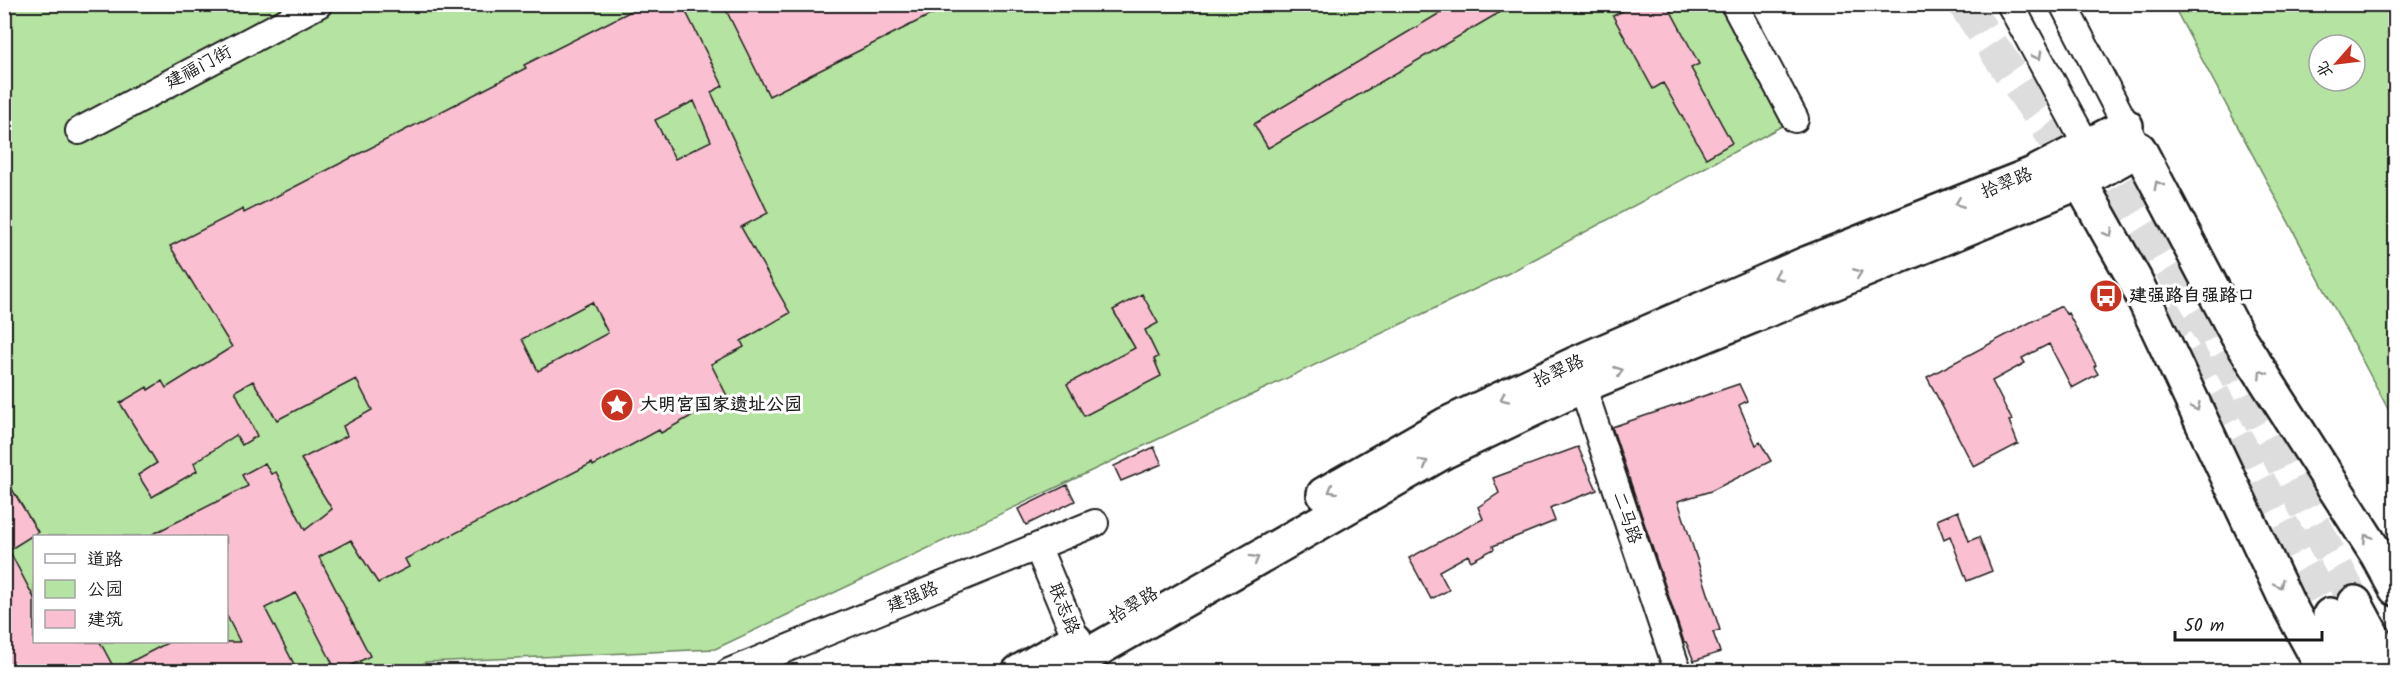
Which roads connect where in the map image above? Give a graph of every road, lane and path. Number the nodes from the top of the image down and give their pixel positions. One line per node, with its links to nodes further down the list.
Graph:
1 (319, 4): 6 (street, 建福门街)
2 (1734, 4): 5 (street)
3 (2010, 4): 8 (street, one-way to 8)
4 (2063, 4): 7 (street)
5 (1795, 119)
6 (80, 131)
7 (2132, 137): 8 (main road, 拾翠路); 9 (main road, 拾翠路); 13 (main road, one-way to 7)
8 (2087, 146): 9 (street); 10 (main road, 拾翠路, one-way to 10)
9 (2080, 182): 10 (main road, 拾翠路, one-way to 9); 18 (main road, one-way to 18)
10 (1579, 375): 14 (main road, 拾翠路); 17 (street, 二马路)
11 (1095, 523): 12 (street, 建强路)
12 (1038, 548): 14 (street, 联志路); 15 (street, 建强路)
13 (2396, 589)
14 (1074, 660): 16 (main road, 拾翠路)
15 (729, 672)
16 (1019, 672)
17 (1678, 672)
18 (2325, 672)
19 (2360, 672): 20 (main road)
20 (2392, 672)

